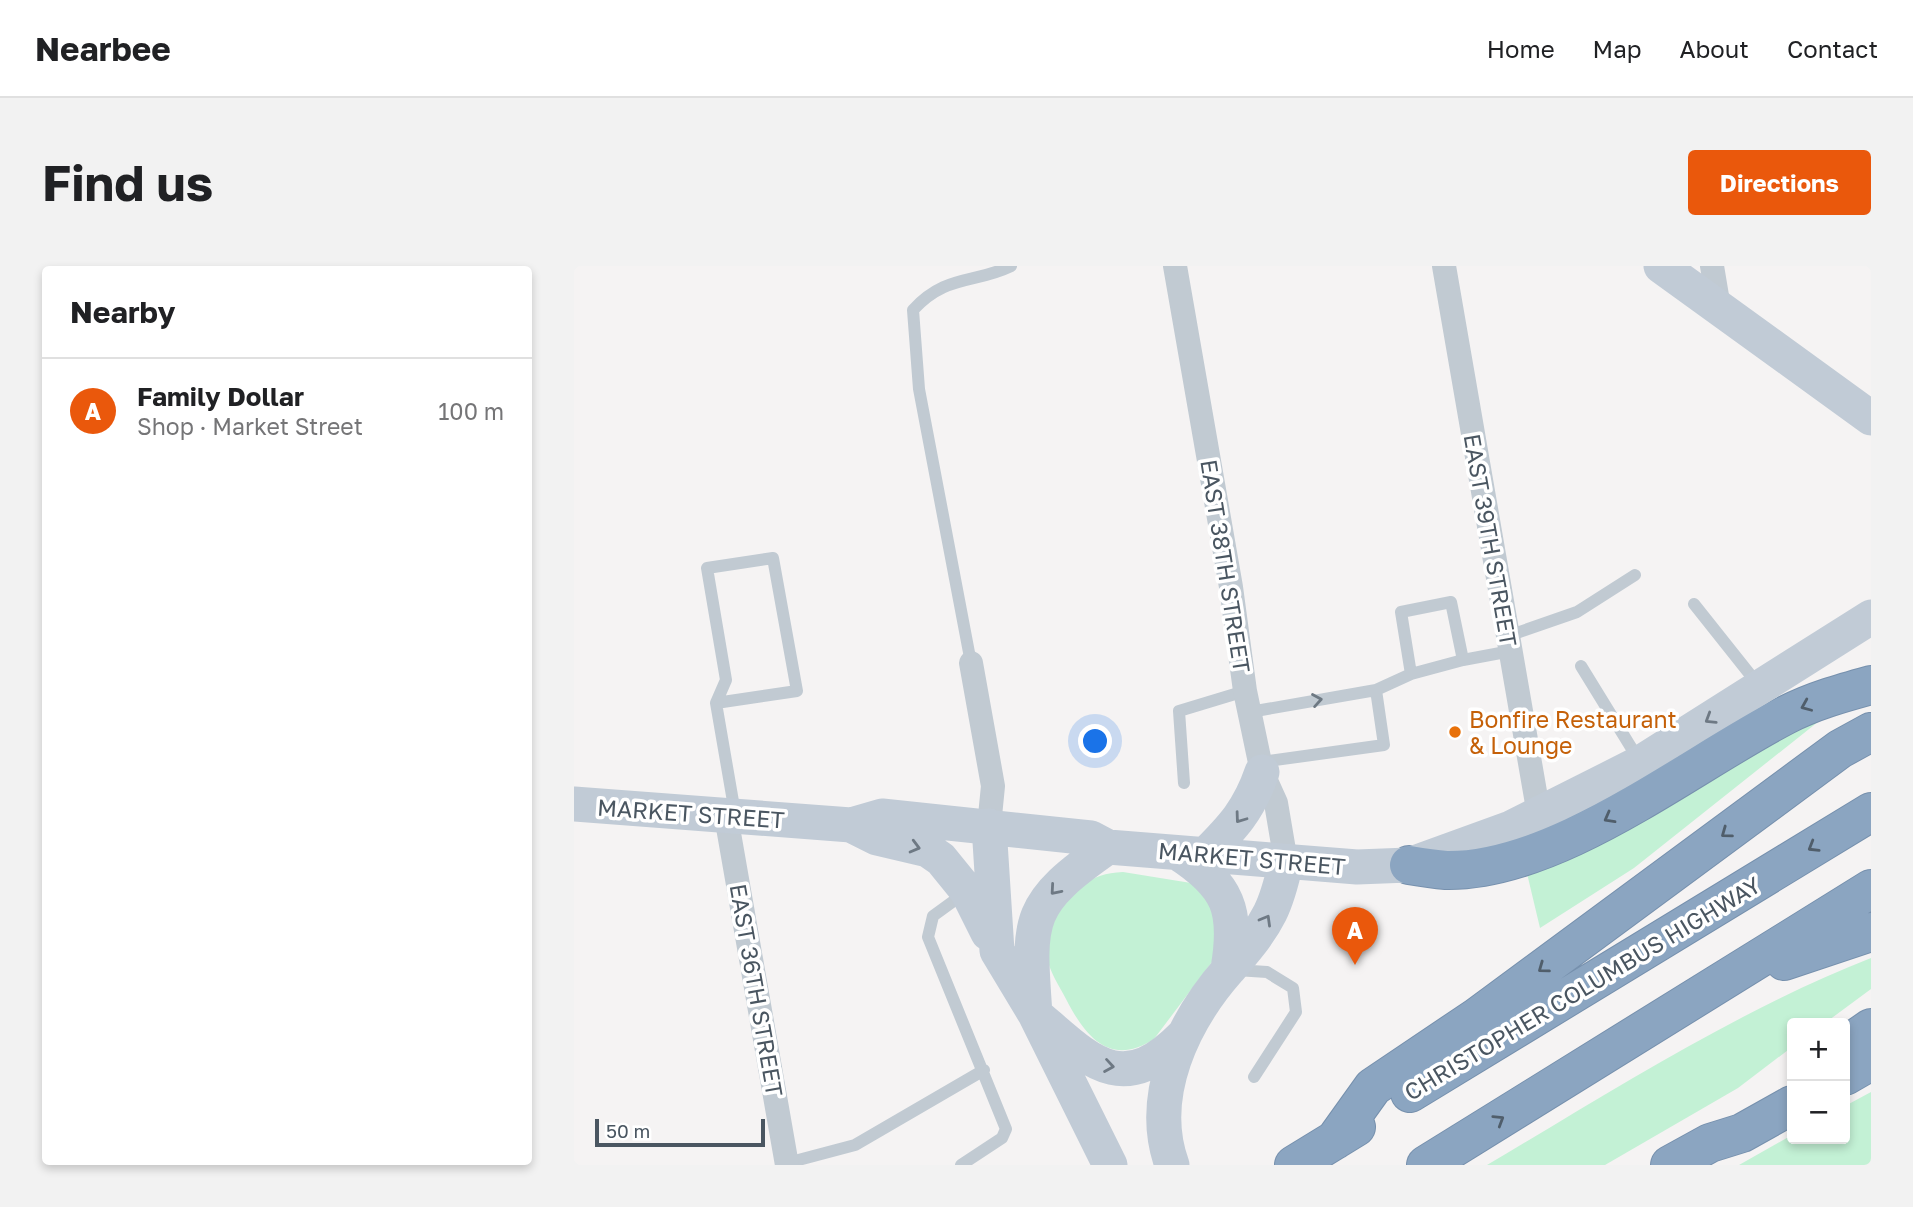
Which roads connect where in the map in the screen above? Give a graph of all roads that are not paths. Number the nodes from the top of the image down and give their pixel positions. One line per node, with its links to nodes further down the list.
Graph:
1 (1011, 266): 13 (lane)
2 (1175, 266): 19 (street, EAST 38TH STREET)
3 (1444, 266): 11 (street, EAST 39TH STREET)
4 (1661, 266): 6 (main road)
5 (1712, 266): 6 (street)
6 (1719, 308): 7 (main road)
7 (1871, 418)
8 (1635, 575): 11 (lane)
9 (1694, 604): 17 (lane)
10 (1871, 617): 17 (main road, MARKET STREET)
11 (1509, 644): 12 (lane); 28 (street, EAST 39TH STREET)
12 (1463, 660): 15 (lane); 15 (lane)
13 (971, 663): 31 (street)
14 (1581, 666): 23 (lane)
15 (1411, 674): 18 (lane)
16 (1871, 685): 35 (highway, one-way to 35)
17 (1760, 687): 23 (main road, MARKET STREET, one-way to 23)
18 (1376, 690): 19 (lane, one-way to 18); 24 (lane)
19 (1248, 702): 24 (street, EAST 38TH STREET); 25 (lane)
20 (716, 703): 20 (lane); 29 (lane)
21 (1871, 714): 22 (highway)
22 (1856, 740): 52 (highway, one-way to 52)
23 (1640, 763): 28 (main road, MARKET STREET)
24 (1261, 767): 33 (main road, one-way to 33); 34 (street, EAST 38TH STREET)
25 (1184, 783)
26 (574, 804): 29 (main road, MARKET STREET)
27 (1871, 811): 52 (highway, CHRISTOPHER COLUMBUS HIGHWAY, one-way to 52)
28 (1539, 815): 35 (main road, MARKET STREET)
29 (731, 816): 30 (main road, MARKET STREET); 55 (street, EAST 36TH STREET)
30 (851, 825): 31 (main road, MARKET STREET); 37 (main road, one-way to 37)
31 (989, 826): 32 (main road, MARKET STREET); 39 (main road)
32 (1108, 847): 33 (main road, MARKET STREET); 42 (main road, one-way to 42)
33 (1190, 854): 34 (main road, MARKET STREET); 40 (main road)
34 (1286, 862): 35 (main road, MARKET STREET); 40 (main road, one-way to 34)
35 (1409, 865)
36 (1871, 889): 41 (highway)
37 (967, 891): 39 (main road); 47 (lane)
38 (1871, 932): 41 (highway)
39 (998, 951): 42 (main road)
40 (1228, 970): 44 (main road); 49 (lane)
41 (1723, 982): 59 (highway, one-way to 41)
42 (1035, 1014): 44 (main road, one-way to 44); 54 (main road)
43 (1871, 1028): 45 (highway)
44 (1184, 1035): 57 (main road)
45 (1850, 1043)
46 (1871, 1061): 48 (highway)
47 (984, 1070): 55 (lane); 56 (lane)
48 (1850, 1073)
49 (1254, 1077)
50 (1787, 1085): 53 (highway)
51 (1787, 1108): 53 (highway)
52 (1335, 1140): 58 (highway, CHRISTOPHER COLUMBUS HIGHWAY)
53 (1710, 1143): 60 (highway)
54 (1106, 1163)
55 (787, 1164)
56 (961, 1165)
57 (1172, 1165)
58 (1294, 1165)
59 (1426, 1165)
60 (1670, 1165)

